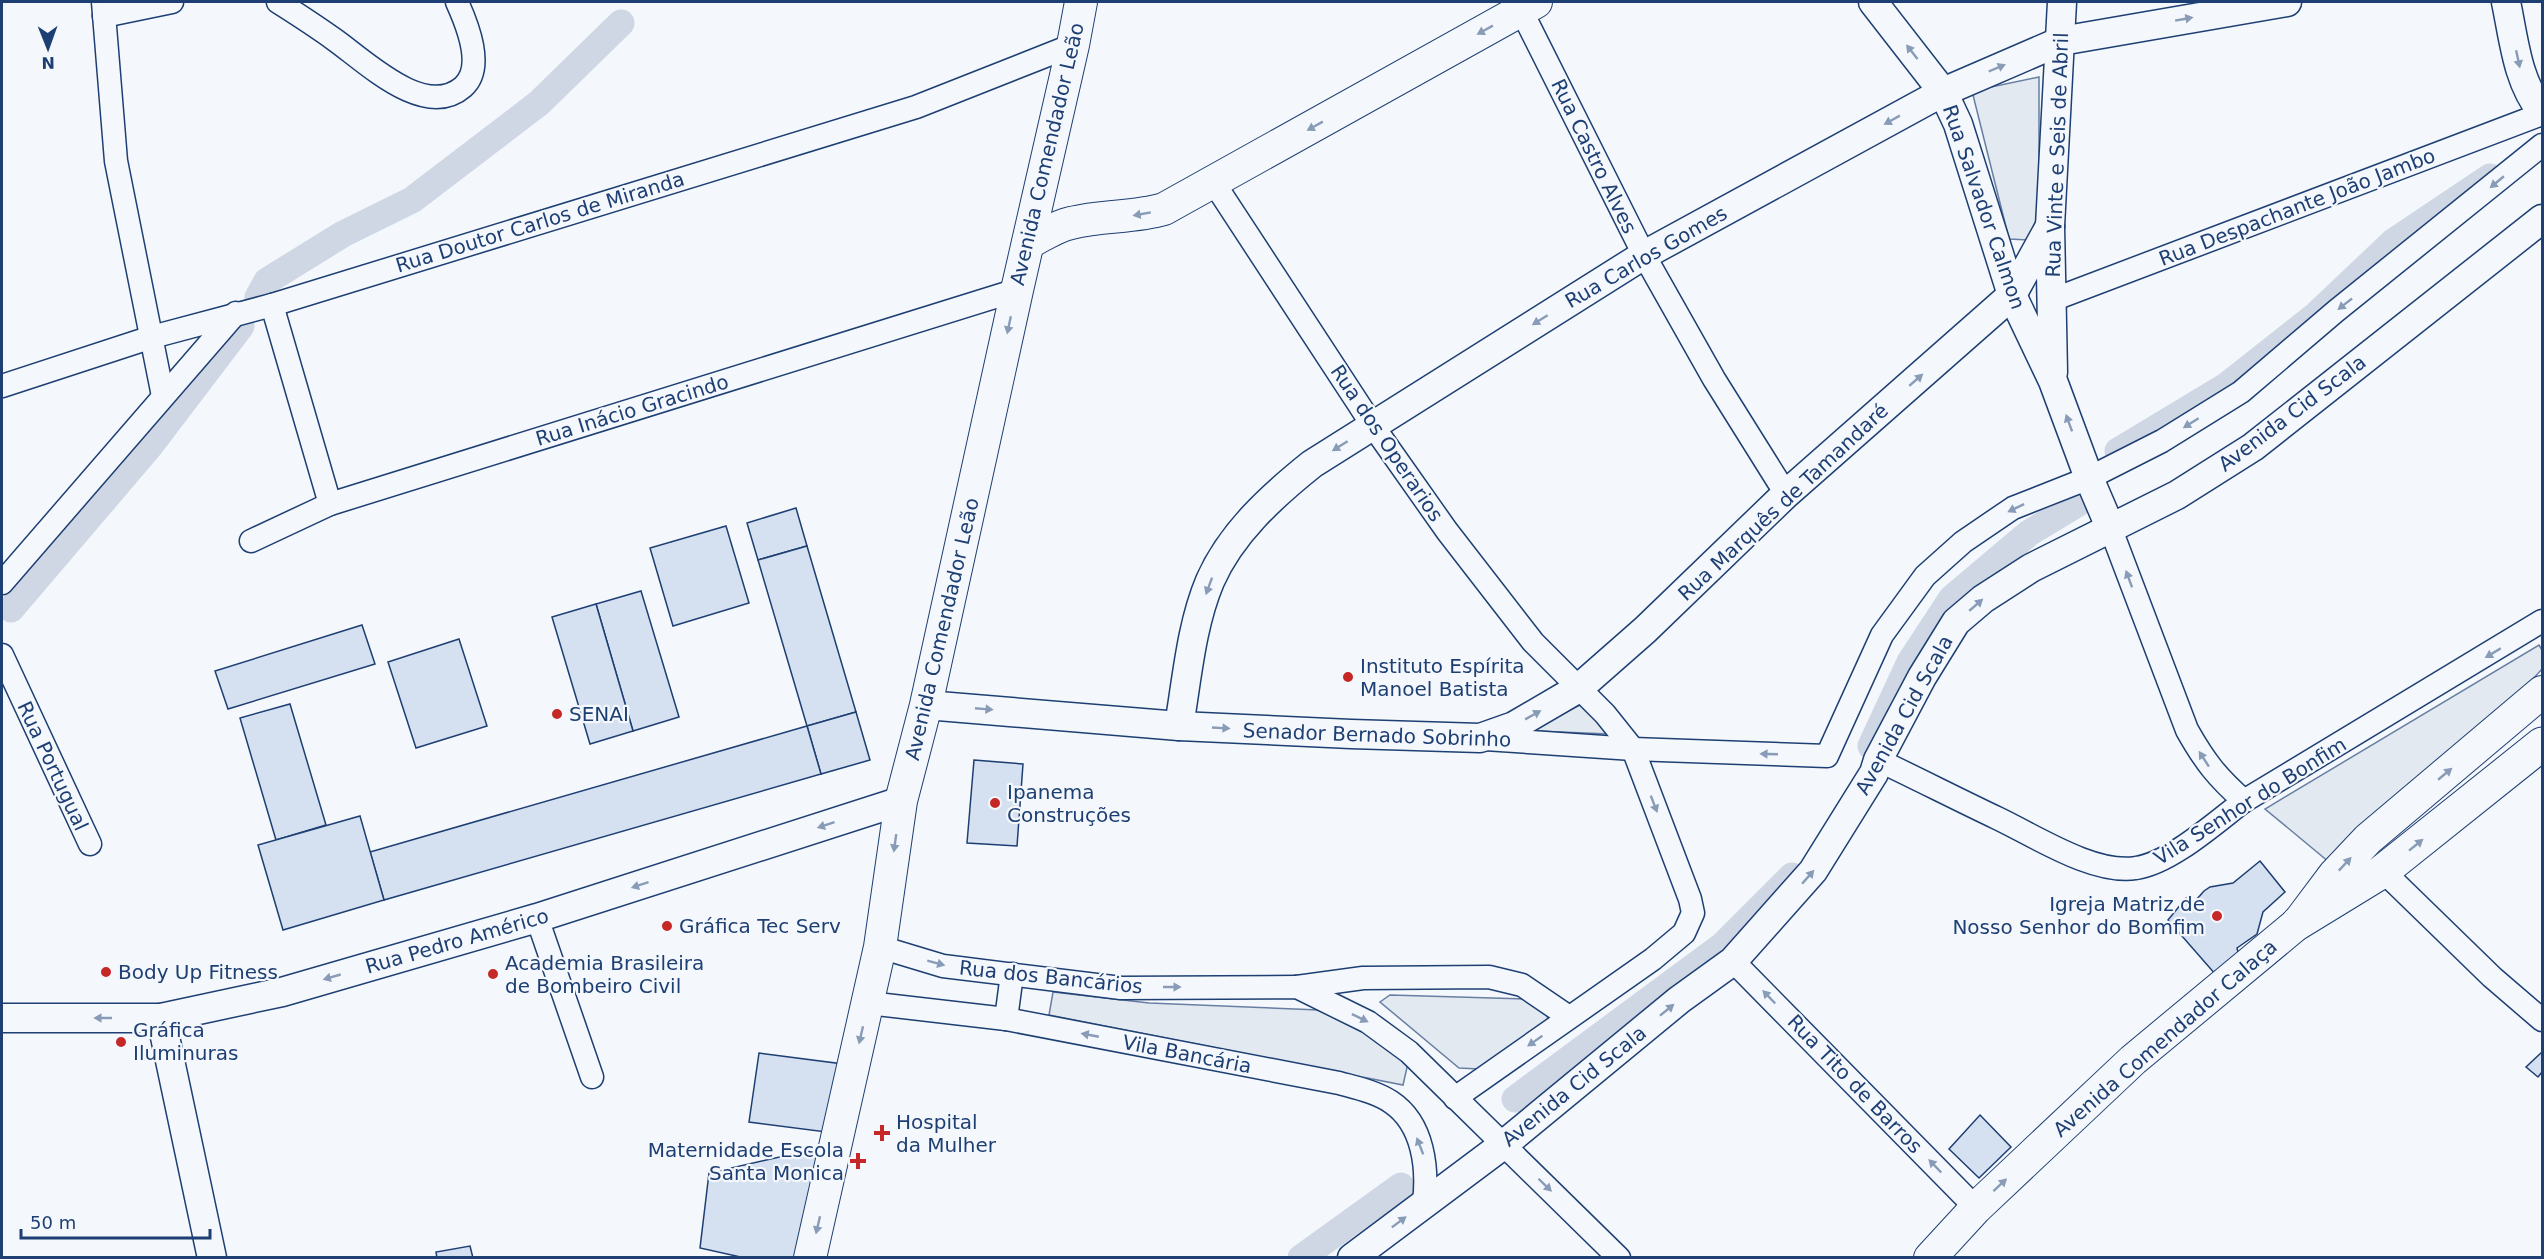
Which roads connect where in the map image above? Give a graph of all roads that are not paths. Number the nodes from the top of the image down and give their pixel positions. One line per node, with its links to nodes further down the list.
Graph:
1 (172, 2): 10 (street)
2 (278, 2): 3 (street)
3 (457, 2)
4 (1081, 2): 12 (main road, Avenida Comendador Leão)
5 (1873, 2): 13 (street, Rua Salvador Calmon, one-way to 5)
6 (2062, 2): 11 (street, Rua Vinte e Seis de Abril)
7 (2287, 2): 11 (street, Rua Carlos Gomes, one-way to 7)
8 (2506, 2): 14 (street, one-way to 14)
9 (1525, 4): 16 (main road, one-way to 16); 20 (street, Rua Castro Alves)
10 (103, 9): 26 (street)
11 (2061, 41): 13 (street, Rua Carlos Gomes, one-way to 11); 18 (street, Rua Vinte e Seis de Abril)
12 (1074, 45): 19 (main road, Avenida Comendador Leão); 24 (street, Rua Doutor Carlos de Miranda)
13 (1943, 92): 20 (street, Rua Carlos Gomes, one-way to 20); 22 (street, Rua Salvador Calmon)
14 (2542, 113): 23 (street, Rua Despachante João Jambo)
15 (2542, 145): 31 (street, one-way to 31)
16 (1214, 183): 19 (main road, one-way to 19); 30 (street, Rua dos Operarios)
17 (2542, 219): 34 (street, Avenida Cid Scala)
18 (2050, 226): 22 (street, Rua Marquês de Tamandaré); 23 (street, Rua Vinte e Seis de Abril)
19 (1028, 243): 21 (main road, Avenida Comendador Leão)
20 (1644, 255): 30 (street, Rua Carlos Gomes, one-way to 30); 32 (street, Rua Castro Alves)
21 (1017, 290): 33 (street, Rua Inácio Gracindo); 41 (main road, Avenida Comendador Leão, one-way to 41)
22 (2012, 295): 27 (street, Rua Salvador Calmon); 32 (street, Rua Marquês de Tamandaré, one-way to 22)
23 (2052, 300): 27 (street, Rua Vinte e Seis de Abril)
24 (272, 304): 25 (street, Rua Doutor Carlos de Miranda); 33 (street)
25 (236, 313): 26 (street, Rua Doutor Carlos de Miranda); 29 (street)
26 (153, 337): 28 (street, Rua Doutor Carlos de Miranda); 29 (street)
27 (2053, 381): 31 (street, Rua Salvador Calmon, one-way to 27)
28 (2, 386)
29 (164, 396): 36 (street)
30 (1372, 426): 39 (street, Rua dos Operarios); 42 (street, Rua Carlos Gomes, one-way to 42)
31 (2089, 477): 34 (street, Rua Salvador Calmon); 45 (street, Senador Bernado Sobrinho, one-way to 45)
32 (1786, 494): 39 (street, Rua Marquês de Tamandaré)
33 (330, 504): 35 (street, Rua Inácio Gracindo)
34 (2110, 527): 46 (street, Avenida Cid Scala, one-way to 34); 48 (street, one-way to 34)
35 (251, 541)
36 (2, 583)
37 (2542, 621): 48 (street, Vila Senhor do Bonfim, one-way to 48)
38 (2, 656): 49 (street, Rua Portugual)
39 (1579, 688): 43 (street, Rua Marquês de Tamandaré, one-way to 39); 45 (street)
40 (2542, 692): 52 (main road, Avenida Comendador Calaça, one-way to 40)
41 (926, 705): 42 (street, Senador Bernado Sobrinho, one-way to 42); 47 (main road, Avenida Comendador Leão)
42 (1179, 726): 43 (street, Senador Bernado Sobrinho, one-way to 43)
43 (1480, 738): 45 (street, Senador Bernado Sobrinho)
44 (2542, 744): 50 (highway, one-way to 44)
45 (1633, 749): 58 (street, one-way to 58)
46 (1878, 760): 48 (street, Vila Senhor do Bonfim); 54 (street, Avenida Cid Scala, one-way to 46)
47 (901, 801): 51 (street, Rua Pedro Américo, one-way to 51); 53 (main road, Avenida Comendador Leão, one-way to 53)
48 (2244, 801)
49 (90, 844)
50 (2383, 871): 52 (highway); 62 (street)
51 (537, 918): 60 (street, Rua Pedro Américo, one-way to 60); 63 (street)
52 (2298, 923): 67 (main road, Avenida Comendador Calaça, one-way to 52)
53 (880, 947): 55 (street, Rua dos Bancários, one-way to 55); 57 (main road, Avenida Comendador Leão)
54 (1733, 961): 65 (street, Avenida Cid Scala, one-way to 54); 67 (street, Rua Tito de Barros, one-way to 54)
55 (1012, 974): 56 (street, Rua dos Bancários, one-way to 56); 61 (street)
56 (1297, 987): 58 (street, Rua dos Bancários); 64 (street, Rua dos Bancários, one-way to 64)
57 (868, 1003): 61 (street, Vila Bancária); 69 (main road, Avenida Comendador Leão, one-way to 69)
58 (1569, 1017): 64 (street, one-way to 64)
59 (2, 1018): 60 (street, Rua Pedro Américo, one-way to 59)
60 (161, 1018): 68 (street)
61 (1006, 1019): 66 (street, Vila Bancária, one-way to 61)
62 (2542, 1020)
63 (592, 1077)
64 (1455, 1098): 65 (street, Rua dos Bancários)
65 (1503, 1145): 66 (street, Avenida Cid Scala); 71 (street, Rua dos Bancários, one-way to 71)
66 (1424, 1203): 70 (street, Avenida Cid Scala, one-way to 66)
67 (1976, 1208): 72 (main road, Avenida Comendador Calaça)
68 (212, 1257)
69 (810, 1257)
70 (1352, 1257)
71 (1619, 1257)
72 (1930, 1257)

